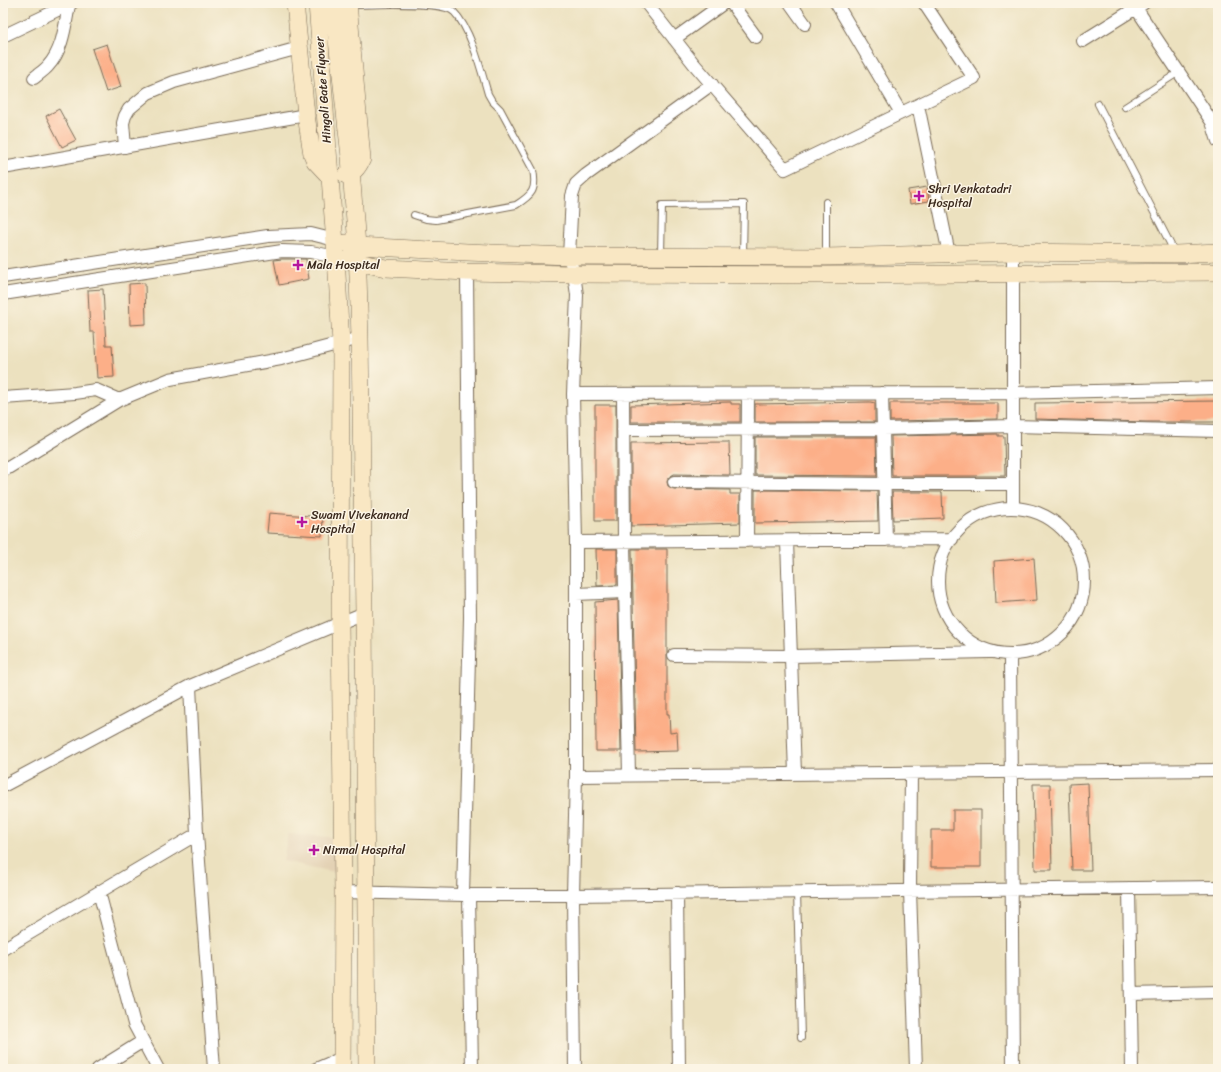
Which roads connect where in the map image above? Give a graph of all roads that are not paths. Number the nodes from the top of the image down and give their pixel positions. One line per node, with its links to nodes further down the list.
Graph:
1 (295, 3): 17 (main road)
2 (317, 3): 30 (main road, Hingoli Gate Flyover)
3 (646, 3): 15 (street)
4 (724, 3): 15 (street)
5 (731, 3): 14 (street)
6 (790, 3): 12 (street)
7 (836, 3): 24 (street)
8 (924, 3): 22 (street)
9 (70, 4): 13 (street); 19 (street)
10 (343, 4): 29 (main road); 32 (lane)
11 (1140, 6): 16 (street); 18 (street)
12 (805, 24)
13 (3, 36)
14 (756, 37)
15 (674, 39): 20 (street)
16 (1083, 42)
17 (299, 48): 25 (main road); 27 (street)
18 (1179, 72): 23 (lane); 26 (street)
19 (34, 78)
20 (712, 84): 24 (street); 39 (street)
21 (1098, 104): 38 (lane)
22 (918, 105): 24 (street); 37 (street)
23 (1125, 107)
24 (901, 113)
25 (306, 115): 27 (street); 30 (main road)
26 (1218, 141)
27 (125, 147): 28 (street)
28 (3, 168)
29 (351, 174): 30 (main road); 33 (main road)
30 (330, 177): 34 (main road, Hingoli Gate Flyover)
31 (826, 202): 43 (lane)
32 (414, 215)
33 (357, 246): 34 (main road); 39 (main road); 42 (main road)
34 (335, 248): 42 (main road); 48 (street); 49 (street); 51 (main road, Hingoli Gate Flyover)
35 (1013, 252): 37 (main road); 38 (main road); 46 (street)
36 (1218, 252): 38 (main road)
37 (949, 254): 43 (main road)
38 (1176, 254)
39 (569, 256): 40 (main road); 47 (street)
40 (661, 256): 41 (main road); 41 (lane)
41 (743, 257): 43 (main road)
42 (358, 263): 44 (main road); 50 (main road)
43 (826, 266): 46 (main road); 47 (main road)
44 (467, 272): 47 (main road); 103 (street)
45 (1218, 272): 46 (main road)
46 (1013, 273): 54 (street)
47 (574, 274): 55 (street)
48 (3, 277)
49 (3, 294)
50 (360, 338): 51 (street); 79 (main road)
51 (341, 343): 59 (street); 80 (main road, Hingoli Gate Flyover)
52 (1218, 388): 54 (street)
53 (882, 393): 54 (street); 57 (street); 62 (street)
54 (1012, 393): 60 (street)
55 (573, 394): 56 (street); 75 (street)
56 (623, 394): 57 (street); 63 (street)
57 (748, 394): 61 (street)
58 (3, 398): 59 (street)
59 (119, 400): 65 (street)
60 (1013, 426): 62 (street); 64 (street); 69 (street)
61 (747, 429): 62 (street); 63 (street); 67 (street)
62 (883, 429): 68 (street)
63 (623, 430): 76 (street)
64 (1218, 431)
65 (3, 471)
66 (674, 482): 67 (street)
67 (747, 484): 68 (street); 73 (street)
68 (884, 484): 69 (street); 72 (street)
69 (1013, 484): 70 (street)
70 (1013, 508): 71 (street); 82 (street)
71 (952, 539): 72 (street); 81 (street)
72 (886, 540): 74 (street)
73 (747, 541): 74 (street); 76 (street)
74 (787, 541): 84 (street)
75 (576, 542): 76 (street); 78 (street)
76 (624, 542): 77 (street)
77 (625, 592): 78 (street); 90 (street)
78 (576, 594): 91 (street)
79 (364, 613): 80 (street); 100 (main road)
80 (340, 623): 85 (street); 99 (main road, Hingoli Gate Flyover)
81 (993, 652): 82 (street); 84 (street)
82 (1010, 655): 87 (street)
83 (674, 656): 84 (street)
84 (791, 656): 89 (street)
85 (190, 686): 92 (street); 93 (street)
86 (1218, 770): 87 (street)
87 (1011, 772): 88 (street); 96 (street)
88 (911, 773): 89 (street); 97 (street)
89 (796, 774): 90 (street)
90 (629, 775): 91 (street)
91 (576, 776): 104 (street)
92 (3, 786)
93 (197, 834): 98 (street); 113 (street)
94 (1218, 887): 95 (street)
95 (1129, 888): 96 (street); 107 (street)
96 (1012, 889): 97 (street); 120 (street)
97 (910, 890): 101 (street); 119 (street)
98 (99, 892): 105 (street); 109 (street)
99 (343, 892): 100 (street); 110 (main road, Hingoli Gate Flyover)
100 (366, 892): 103 (street); 115 (main road)
101 (797, 892): 102 (street); 108 (lane)
102 (677, 893): 104 (street); 118 (street)
103 (466, 895): 104 (street); 116 (street)
104 (572, 895): 117 (street)
105 (3, 949)
106 (1218, 992): 107 (street)
107 (1131, 994): 121 (street)
108 (801, 1038)
109 (142, 1042): 111 (street); 112 (street)
110 (342, 1063): 114 (street)
111 (98, 1069)
112 (158, 1069)
113 (214, 1069)
114 (316, 1069)
115 (367, 1069)
116 (472, 1069)
117 (575, 1069)
118 (679, 1069)
119 (916, 1069)
120 (1013, 1069)
121 (1132, 1069)

